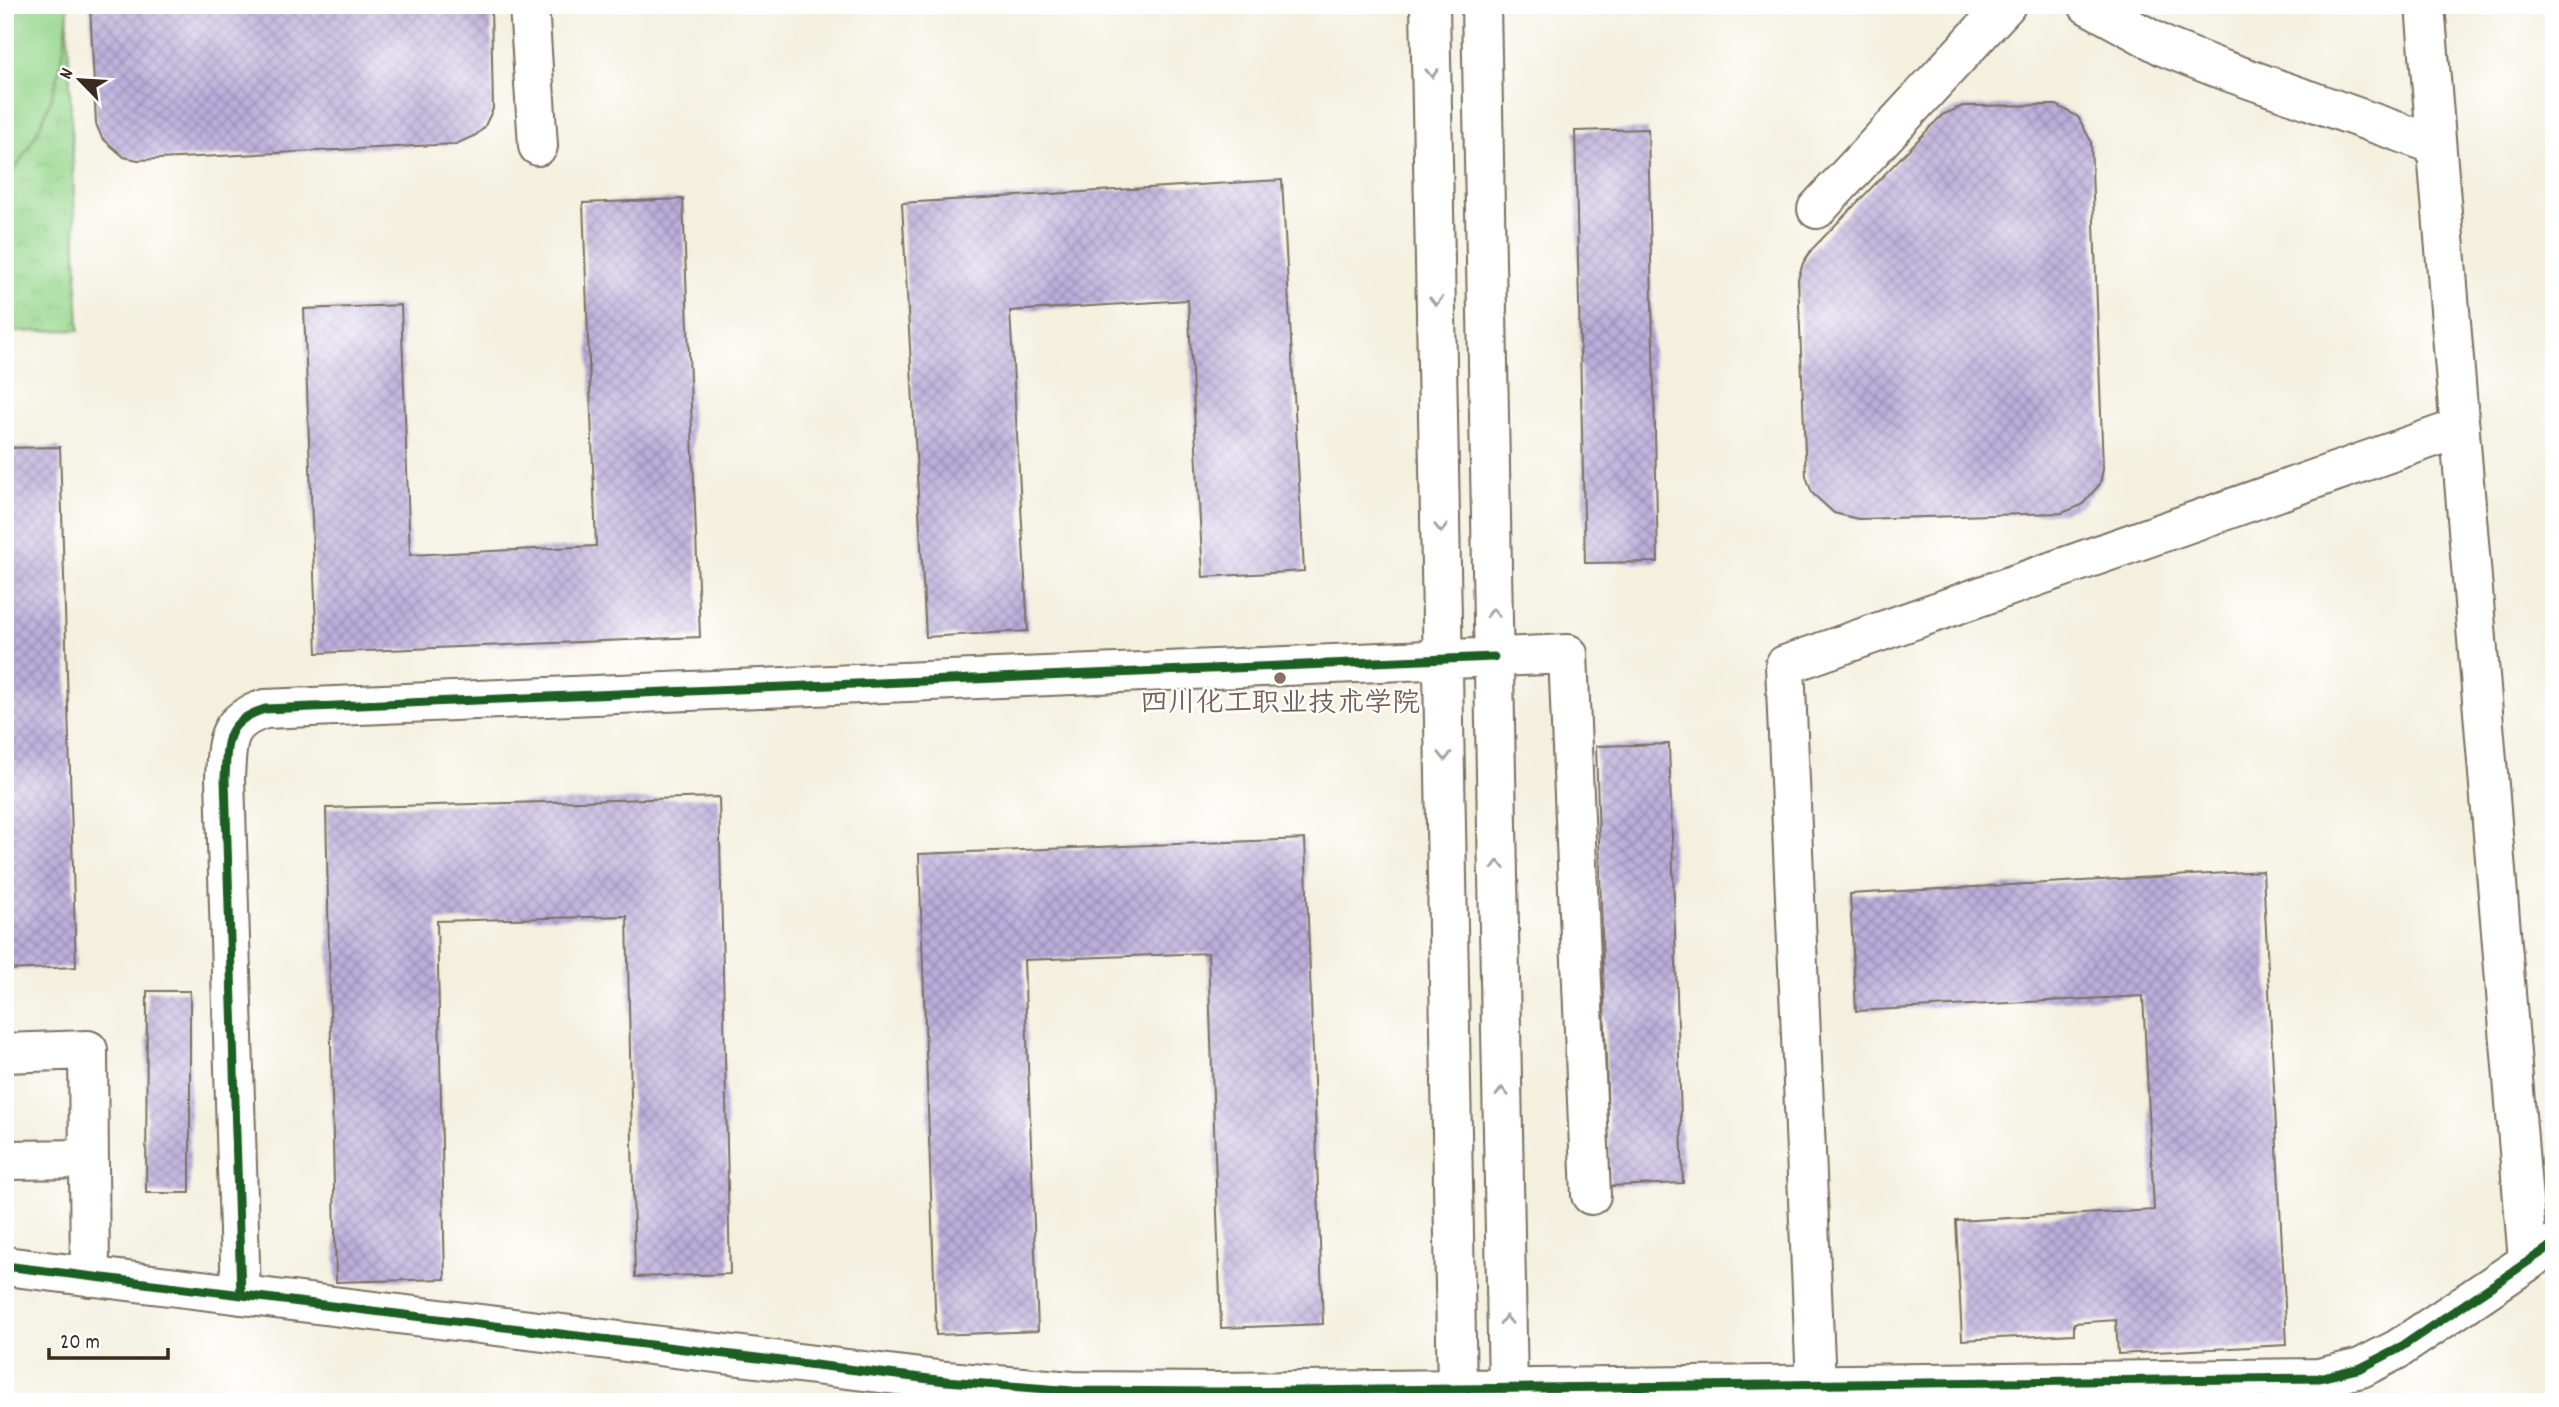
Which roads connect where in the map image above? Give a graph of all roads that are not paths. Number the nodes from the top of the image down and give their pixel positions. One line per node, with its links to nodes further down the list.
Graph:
1 (529, 5): 8 (street)
2 (1430, 5): 12 (street, one-way to 12)
3 (1481, 5): 11 (street, one-way to 3)
4 (2006, 5): 9 (street)
5 (2088, 5): 7 (street)
6 (2425, 5): 7 (street)
7 (2436, 145): 10 (street)
8 (538, 146)
9 (1817, 209)
10 (2460, 428): 17 (street); 21 (street)
11 (1494, 657): 12 (street); 16 (street); 23 (street, one-way to 11)
12 (1443, 659): 20 (street); 22 (street, one-way to 22)
13 (5, 1053): 14 (street)
14 (89, 1159): 15 (street); 19 (street)
15 (5, 1160)
16 (1591, 1195)
17 (2541, 1253): 21 (street)
18 (5, 1266): 19 (street)
19 (90, 1277): 20 (street)
20 (241, 1295): 22 (street)
21 (1816, 1384): 23 (street)
22 (1447, 1393): 23 (street)
23 (1518, 1393)

